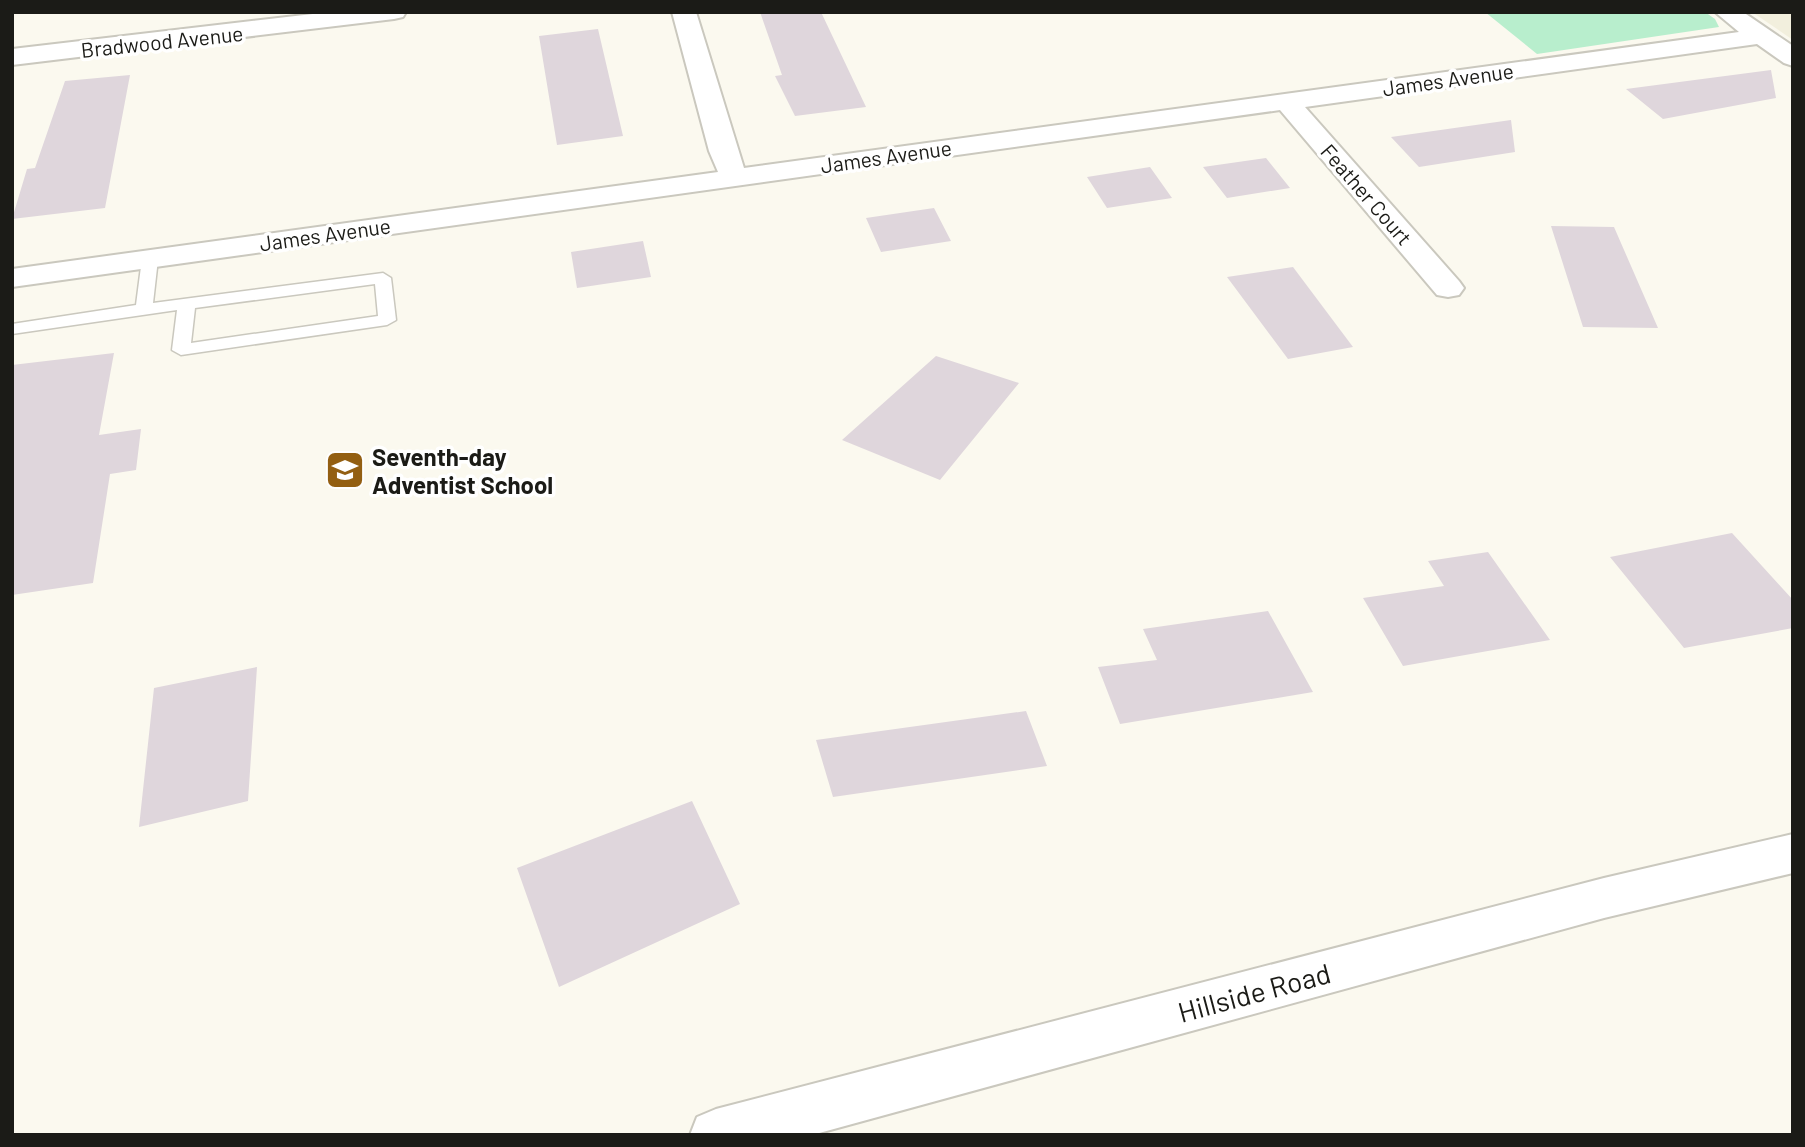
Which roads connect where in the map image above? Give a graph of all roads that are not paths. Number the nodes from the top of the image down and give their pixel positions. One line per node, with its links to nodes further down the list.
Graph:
1 (394, 12): 5 (street, Bradwood Avenue)
2 (684, 12): 8 (street)
3 (1727, 12): 4 (street)
4 (1760, 36): 6 (street); 7 (street, James Avenue)
5 (12, 57)
6 (1793, 58)
7 (1286, 101): 8 (street, James Avenue); 11 (street, Feather Court)
8 (734, 177): 9 (street, James Avenue)
9 (150, 259): 10 (street, James Avenue); 13 (lane)
10 (12, 278)
11 (1448, 288)
12 (187, 303): 12 (lane); 13 (lane)
13 (144, 309): 14 (lane)
14 (12, 329)
15 (1793, 853): 16 (street, Hillside Road)
16 (716, 1135)

